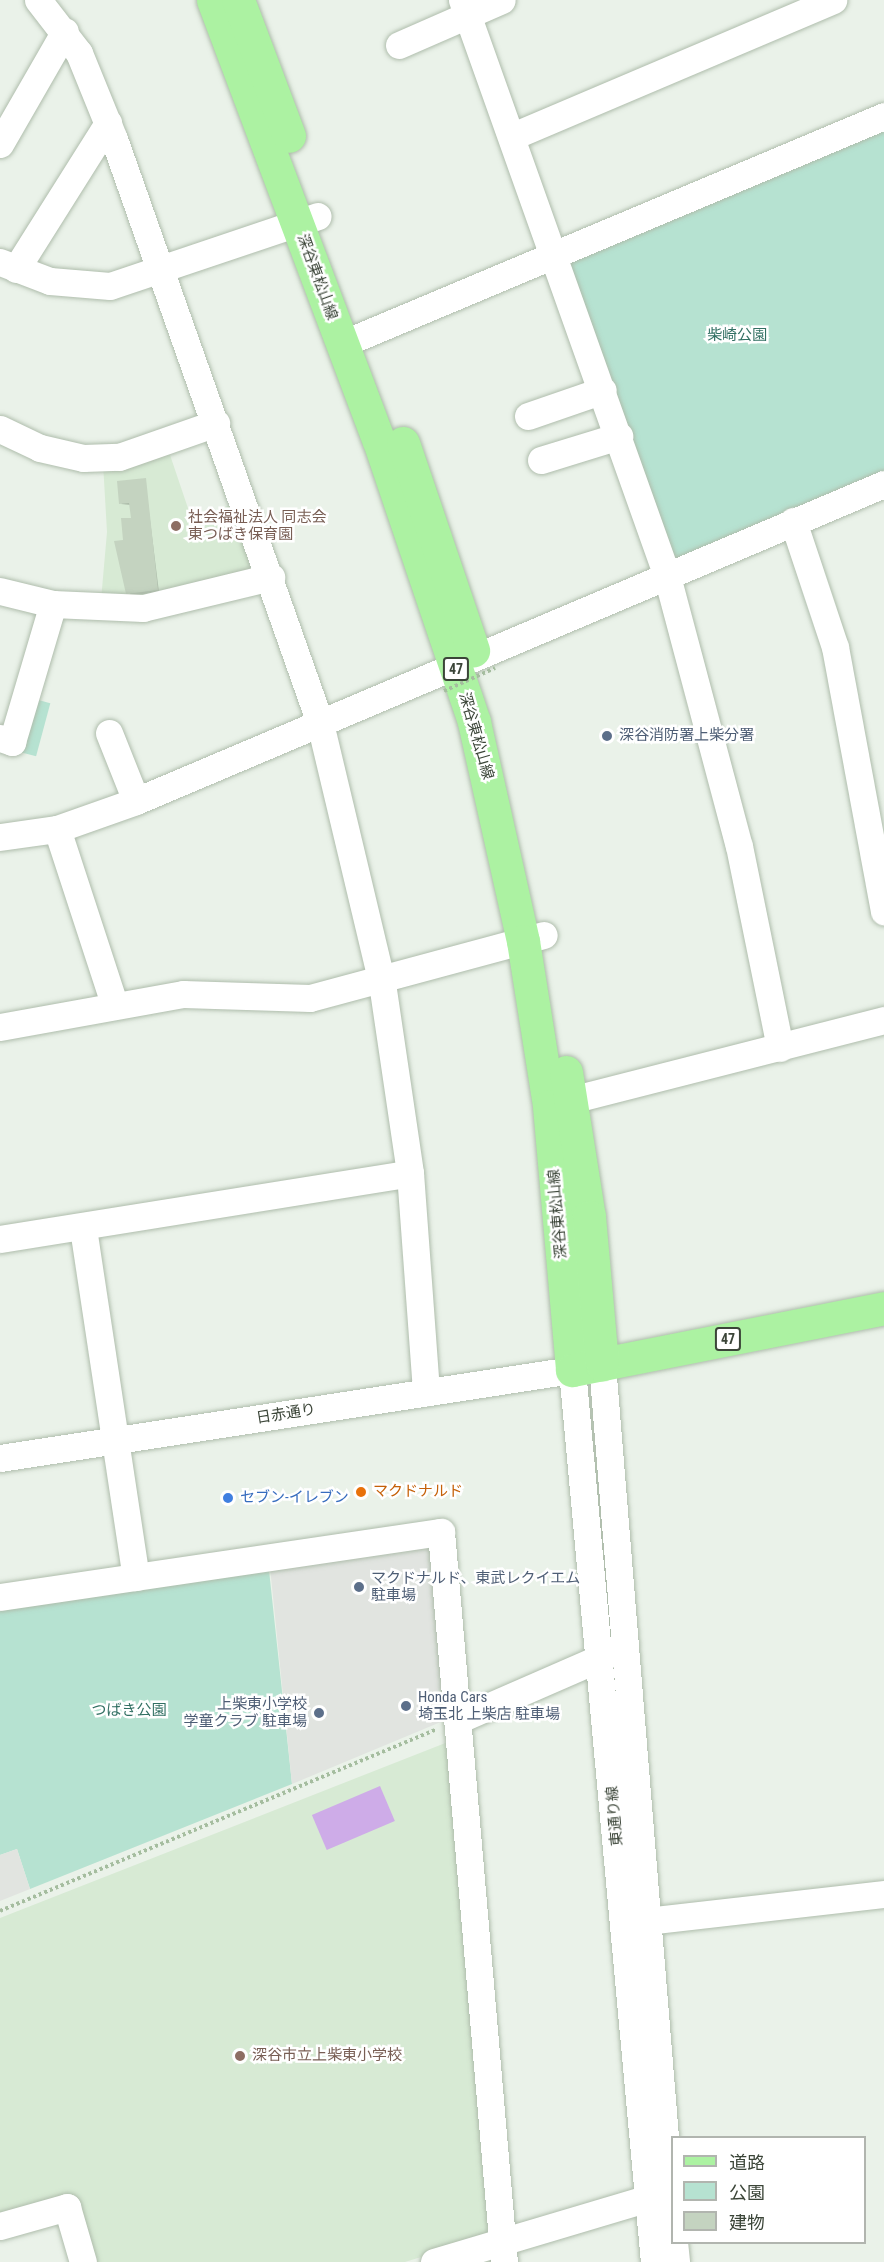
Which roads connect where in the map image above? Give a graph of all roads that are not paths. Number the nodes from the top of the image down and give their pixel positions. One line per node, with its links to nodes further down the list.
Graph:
1 (38, 0): 8 (street)
2 (202, 0): 9 (main road)
3 (213, 0): 9 (main road, 深谷東松山線 / 47)
4 (238, 0): 15 (main road, 深谷東松山線 / 47)
5 (502, 0): 7 (street)
6 (833, 0): 13 (street)
7 (465, 7): 10 (street); 13 (street)
8 (65, 31): 12 (street); 14 (street)
9 (226, 36): 15 (main road, 深谷東松山線 / 47)
10 (399, 45)
11 (884, 116): 16 (street)
12 (108, 123): 17 (street); 18 (street)
13 (513, 136): 16 (street)
14 (0, 144)
15 (308, 219): 18 (street); 19 (main road, 深谷東松山線 / 47)
16 (557, 256): 19 (street); 20 (street)
17 (8, 266): 18 (street)
18 (160, 272): 22 (street)
19 (353, 340): 32 (main road, 深谷東松山線 / 47)
20 (603, 390): 21 (street); 24 (street)
21 (528, 416)
22 (216, 423): 23 (street); 29 (street)
23 (0, 429)
24 (619, 436): 25 (street); 28 (street)
25 (541, 460)
26 (884, 484): 27 (street)
27 (793, 522): 28 (street); 38 (street)
28 (667, 576): 32 (street); 46 (street)
29 (272, 577): 31 (street); 33 (street)
30 (0, 591): 31 (street)
31 (53, 604): 35 (street)
32 (468, 672): 33 (street); 41 (main road, 深谷東松山線 / 47)
33 (320, 723): 36 (street); 42 (street)
34 (109, 733): 36 (street)
35 (0, 738)
36 (136, 801): 37 (street)
37 (57, 829): 39 (street); 43 (street)
38 (877, 834): 40 (street)
39 (0, 837)
40 (884, 912)
41 (533, 938): 42 (street); 47 (main road, 深谷東松山線 / 47)
42 (382, 983): 43 (street); 48 (street)
43 (114, 1003): 45 (street)
44 (884, 1020): 46 (street)
45 (0, 1027)
46 (780, 1048): 47 (street)
47 (560, 1103): 52 (main road, 深谷東松山線 / 47)
48 (410, 1173): 49 (street); 53 (street)
49 (83, 1228): 50 (street); 54 (street)
50 (0, 1239)
51 (884, 1308): 52 (main road, 47)
52 (587, 1367): 53 (street, 日赤通り); 58 (street, 東通り線)
53 (426, 1392): 54 (street, 日赤通り)
54 (113, 1440): 55 (street, 日赤通り); 56 (street)
55 (0, 1458)
56 (136, 1577): 57 (street); 59 (street)
57 (0, 1597)
58 (611, 1653): 59 (street); 61 (street, 東通り線)
59 (460, 1719): 66 (street)
60 (884, 1894): 61 (street)
61 (635, 1923): 62 (street, 東通り線)
62 (659, 2195): 63 (street, 東通り線); 66 (street); 69 (street, 東通り線)
63 (671, 2221)
64 (0, 2226): 67 (street)
65 (674, 2244): 70 (street)
66 (502, 2252): 68 (street)
67 (83, 2262)
68 (434, 2262)
69 (654, 2262)
70 (676, 2262)

